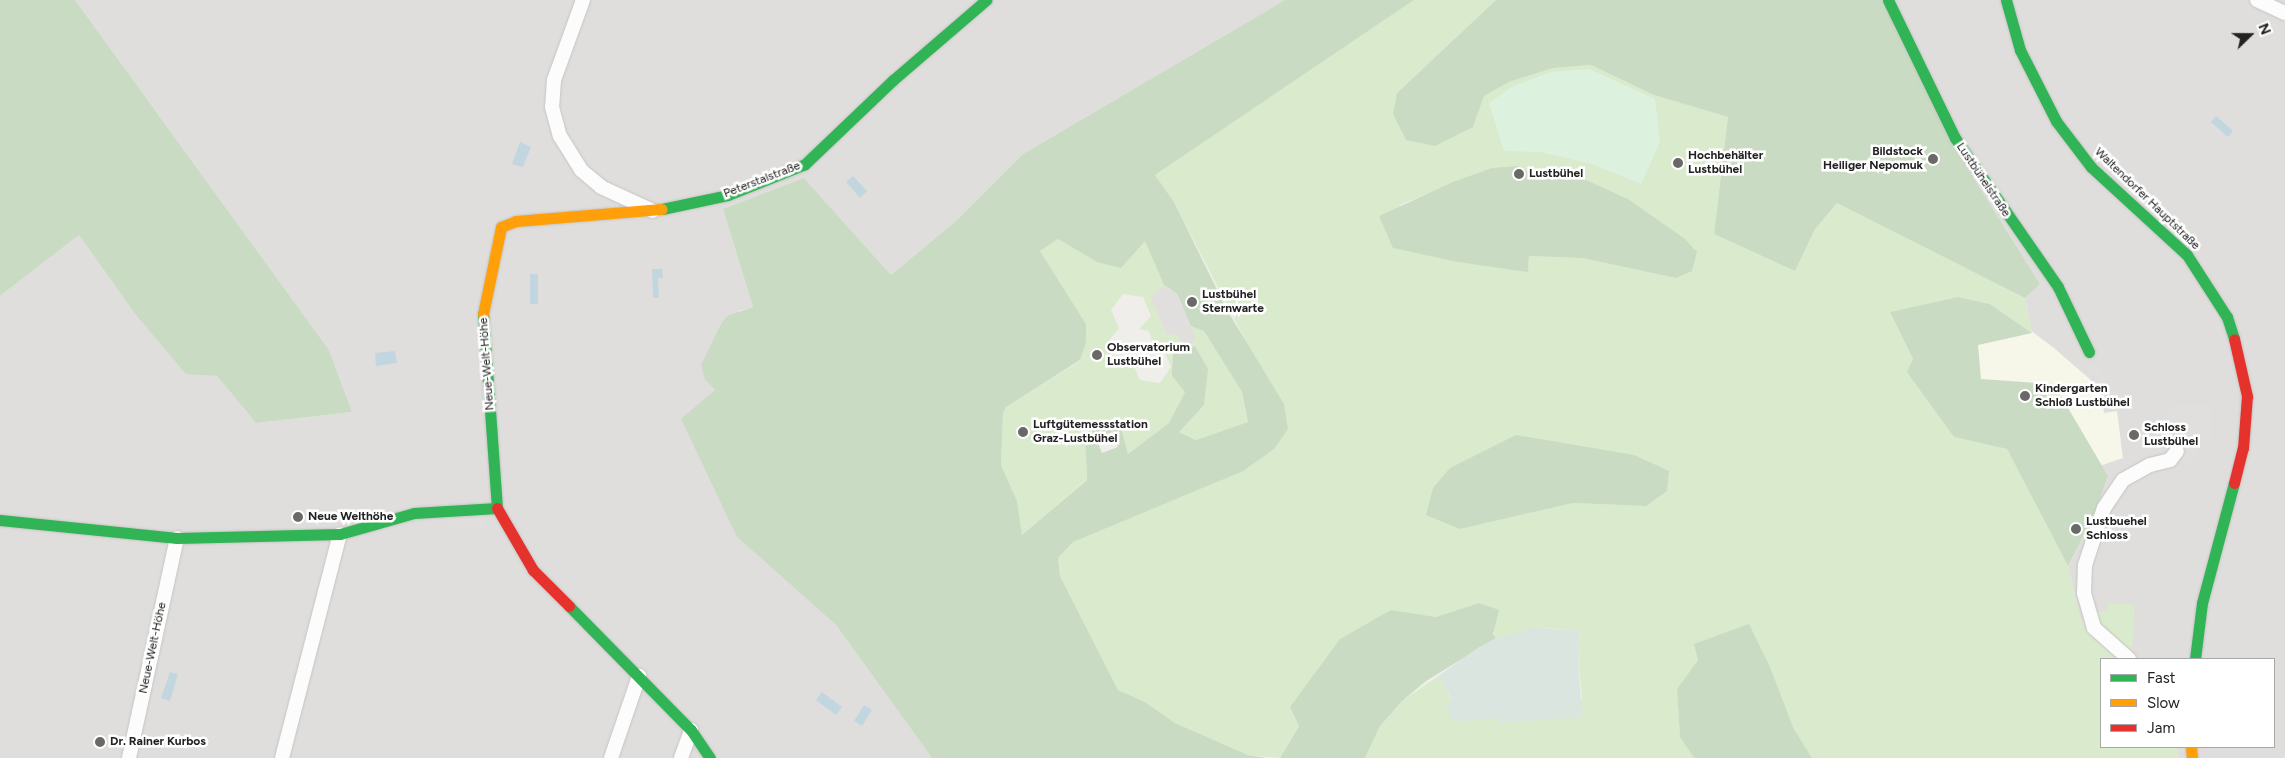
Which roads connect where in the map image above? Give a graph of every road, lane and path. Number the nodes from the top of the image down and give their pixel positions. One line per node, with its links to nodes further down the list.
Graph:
1 (584, 0): 7 (street)
2 (986, 0): 7 (street, Peterstalstraße)
3 (1888, 0): 8 (street, Lustbühelstraße)
4 (2006, 0): 16 (street, Waltendorfer Hauptstraße)
5 (2257, 0): 6 (street)
6 (2285, 13)
7 (653, 210): 10 (street, Neue-Welt-Höhe)
8 (2089, 352)
9 (2177, 451): 15 (street)
10 (497, 508): 13 (street); 17 (street, Neue-Welt-Höhe)
11 (0, 520): 12 (street); 14 (street)
12 (0, 525)
13 (340, 534): 14 (street); 20 (street)
14 (177, 538): 19 (street, Neue-Welt-Höhe)
15 (2128, 658)
16 (2195, 658)
17 (639, 676): 18 (street, Neue-Welt-Höhe); 21 (street)
18 (691, 730): 22 (street); 23 (street, Neue-Welt-Höhe)
19 (129, 758)
20 (282, 758)
21 (611, 758)
22 (681, 758)
23 (710, 758)

